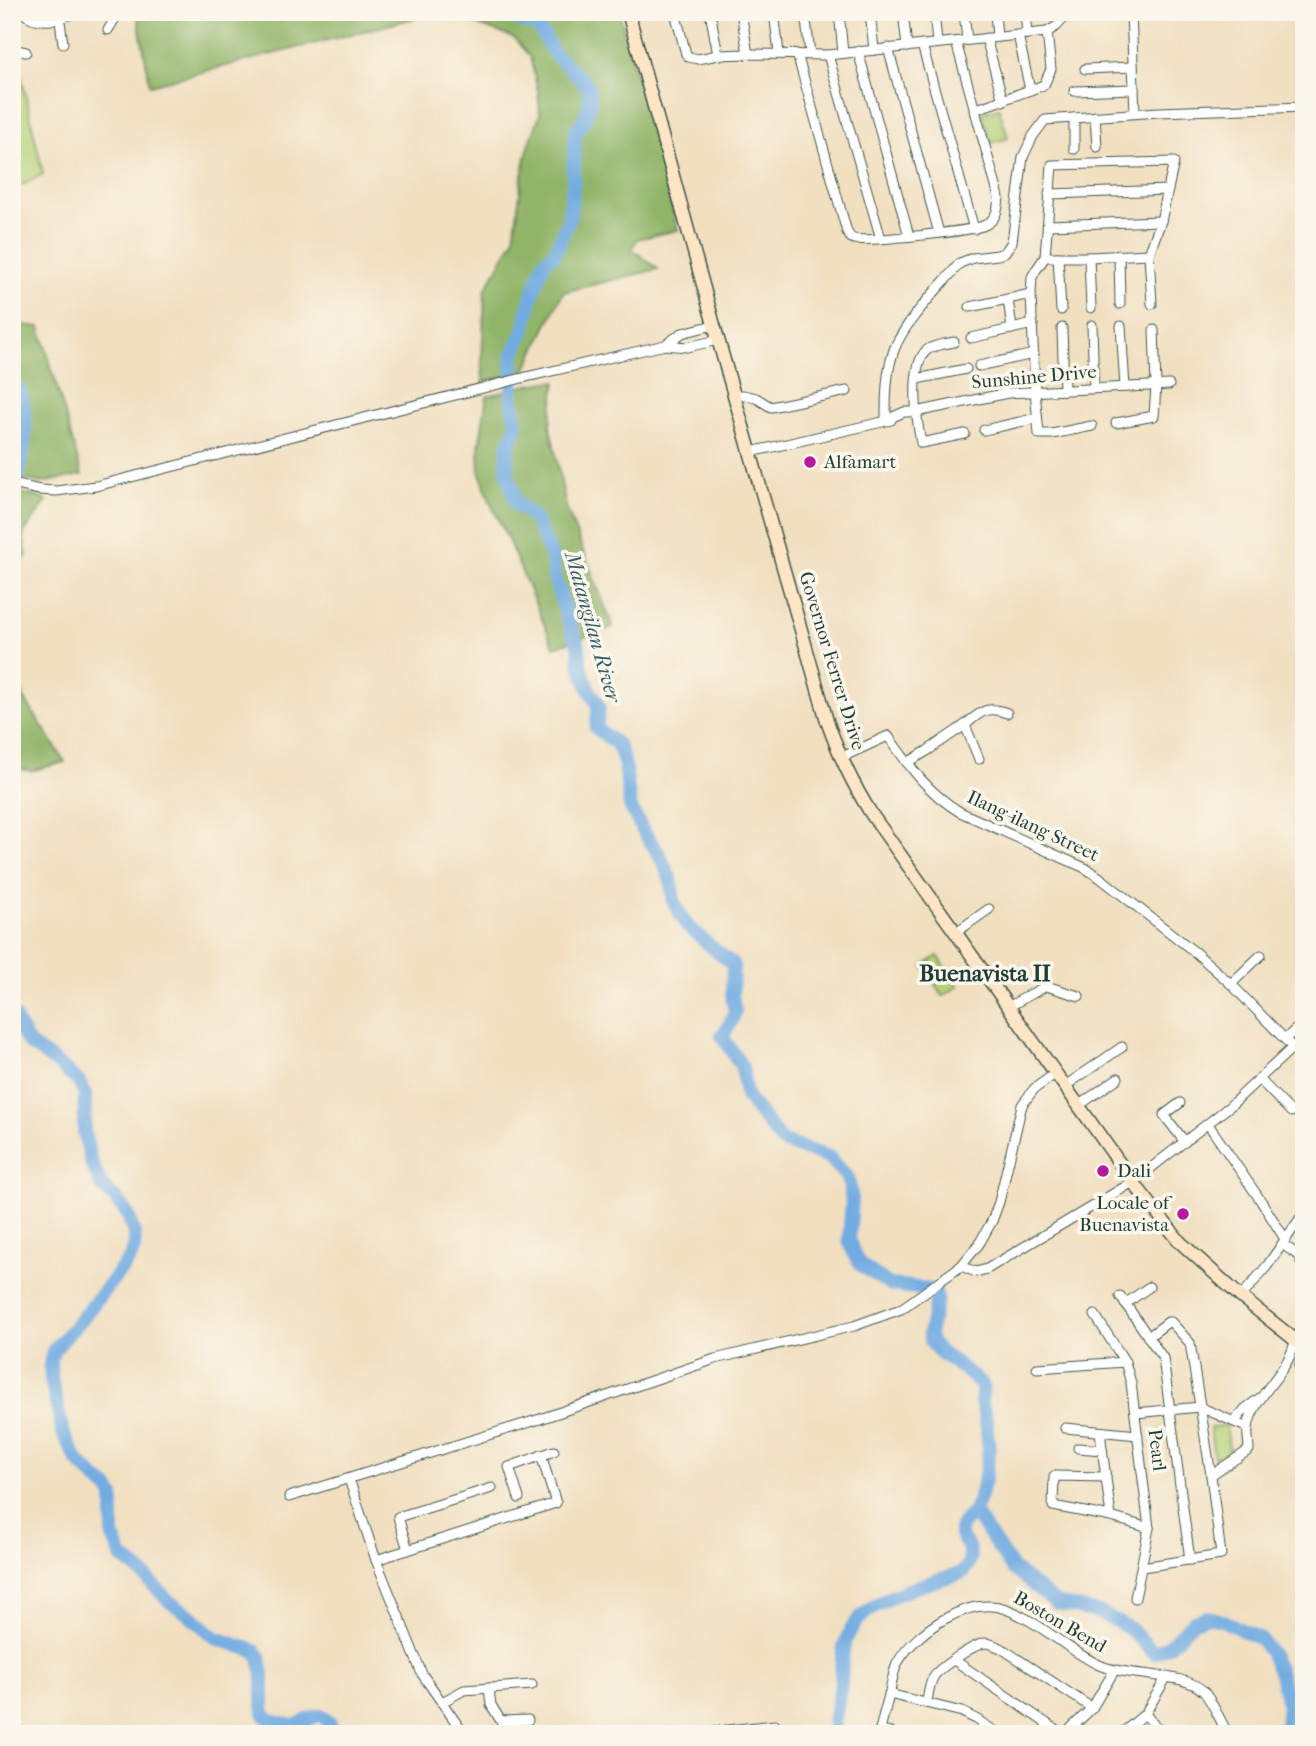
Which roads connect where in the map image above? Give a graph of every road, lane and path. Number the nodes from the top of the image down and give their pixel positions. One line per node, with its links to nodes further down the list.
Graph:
1 (22, 12): 21 (street)
2 (76, 12): 21 (street)
3 (119, 12): 23 (street)
4 (628, 12): 80 (main road, Governor Ferrer Drive)
5 (675, 12): 45 (street)
6 (709, 12): 45 (street)
7 (741, 12): 41 (street)
8 (774, 12): 39 (street)
9 (805, 12): 43 (street)
10 (839, 12): 40 (street)
11 (870, 12): 36 (street)
12 (903, 12): 33 (street)
13 (934, 12): 31 (street)
14 (964, 12): 28 (street)
15 (995, 12): 26 (street)
16 (1025, 12): 25 (street)
17 (1055, 12): 22 (street)
18 (1069, 12): 22 (street)
19 (1161, 12): 20 (street)
20 (1131, 13): 46 (street)
21 (60, 15): 30 (street)
22 (1057, 26): 24 (street)
23 (108, 30)
24 (1047, 32): 25 (street); 49 (street)
25 (1023, 35): 26 (street); 49 (street)
26 (997, 37): 27 (street)
27 (986, 38): 28 (street); 51 (street)
28 (967, 40): 29 (street)
29 (956, 41): 31 (street); 53 (street)
30 (63, 43)
31 (937, 43): 32 (street)
32 (922, 45): 33 (street); 63 (street)
33 (907, 47): 34 (street)
34 (888, 48): 36 (street); 64 (street)
35 (12, 49): 38 (street)
36 (874, 50): 37 (street)
37 (858, 51): 40 (street); 65 (street)
38 (26, 52)
39 (779, 53): 41 (street); 42 (street)
40 (843, 53): 44 (street)
41 (748, 54): 45 (street)
42 (797, 54): 43 (street); 66 (street)
43 (810, 54): 44 (street)
44 (828, 54): 66 (street)
45 (718, 55)
46 (1133, 67): 47 (street); 48 (street)
47 (1085, 69)
48 (1134, 89): 50 (street); 54 (street)
49 (1030, 90): 51 (street)
50 (1074, 91)
51 (1003, 101): 53 (street)
52 (1304, 107): 54 (street)
53 (974, 110): 63 (street)
54 (1135, 113): 55 (street)
55 (1095, 116): 56 (street); 57 (street)
56 (1074, 118): 58 (street); 104 (street)
57 (1097, 148)
58 (1074, 149)
59 (1168, 190): 60 (street); 60 (street); 61 (street)
60 (1049, 194): 62 (street)
61 (1161, 221): 62 (street); 67 (street)
62 (1048, 225): 69 (street)
63 (974, 229): 64 (street)
64 (939, 233): 65 (street)
65 (909, 236): 66 (street)
66 (881, 239)
67 (1149, 254): 68 (street); 75 (street)
68 (1119, 255): 71 (street); 74 (street)
69 (1045, 257): 70 (street); 72 (street)
70 (1058, 257): 71 (street); 78 (street)
71 (1089, 257): 77 (street)
72 (1031, 293): 73 (street); 79 (street)
73 (1008, 299): 76 (street); 84 (street)
74 (1120, 304)
75 (1152, 304)
76 (970, 307)
77 (1091, 308)
78 (1061, 310)
79 (1033, 324): 84 (street); 90 (street)
80 (714, 325): 87 (main road, Governor Ferrer Drive); 89 (street)
81 (1092, 325): 97 (street)
82 (1121, 326): 96 (street)
83 (1062, 327): 98 (street)
84 (1012, 329): 86 (street)
85 (1154, 330): 95 (street)
86 (971, 338)
87 (718, 340): 89 (street); 101 (main road, Governor Ferrer Drive)
88 (954, 342): 93 (street)
89 (665, 345): 110 (street)
90 (1034, 354): 91 (street); 100 (street)
91 (979, 366)
92 (966, 369): 93 (street)
93 (917, 379): 102 (street)
94 (1169, 385): 95 (street, Sunshine Drive)
95 (1156, 386): 96 (street, Sunshine Drive); 105 (street)
96 (1125, 387): 97 (street, Sunshine Drive)
97 (1094, 388): 98 (street, Sunshine Drive)
98 (1064, 390): 100 (street, Sunshine Drive)
99 (847, 391): 101 (street)
100 (1035, 391): 102 (street, Sunshine Drive); 103 (street)
101 (735, 395): 109 (main road, Governor Ferrer Drive)
102 (916, 412): 104 (street, Sunshine Drive); 108 (street)
103 (1037, 418): 106 (street); 107 (street)
104 (886, 421): 109 (street, Sunshine Drive)
105 (1116, 423)
106 (1092, 426)
107 (984, 430)
108 (965, 435)
109 (751, 453): 113 (main road, Governor Ferrer Drive)
110 (12, 484)
111 (1007, 713): 112 (street)
112 (965, 725): 114 (street); 115 (street)
113 (840, 758): 115 (street, Ilang-ilang Street); 117 (main road, Governor Ferrer Drive)
114 (979, 759)
115 (907, 763): 119 (street, Ilang-ilang Street)
116 (989, 909): 117 (street)
117 (955, 933): 121 (main road, Governor Ferrer Drive)
118 (1261, 955): 119 (street)
119 (1231, 984): 123 (street, Ilang-ilang Street)
120 (1079, 996): 121 (street)
121 (1008, 1007): 127 (main road, Governor Ferrer Drive)
122 (1304, 1021): 123 (street)
123 (1285, 1039): 125 (street, Ilang-ilang Street)
124 (1122, 1047): 130 (street)
125 (1292, 1048): 126 (street, Ilang-ilang Street); 129 (street)
126 (1304, 1059)
127 (1056, 1073): 130 (main road, Governor Ferrer Drive); 140 (street)
128 (1118, 1078): 132 (street)
129 (1260, 1080): 133 (street); 134 (street)
130 (1065, 1086): 132 (main road, Governor Ferrer Drive)
131 (1180, 1103): 135 (street)
132 (1078, 1105): 136 (main road, Governor Ferrer Drive)
133 (1291, 1112)
134 (1208, 1124): 135 (street); 138 (street)
135 (1185, 1142): 136 (street)
136 (1133, 1182): 140 (street); 142 (main road, Governor Ferrer Drive)
137 (1304, 1213): 138 (street)
138 (1284, 1242): 139 (street); 142 (street)
139 (1304, 1265)
140 (961, 1266): 165 (street)
141 (1149, 1287): 144 (street)
142 (1241, 1297): 145 (main road, Governor Ferrer Drive)
143 (1095, 1315): 147 (street, Pearl)
144 (1148, 1337): 151 (street); 152 (street)
145 (1300, 1343): 150 (street)
146 (1304, 1356): 149 (street)
147 (1125, 1362): 148 (street); 153 (street, Pearl)
148 (1037, 1368)
149 (1304, 1376)
150 (1262, 1397): 154 (street); 156 (street)
151 (1200, 1407): 152 (street); 154 (street); 163 (street)
152 (1170, 1409): 153 (street); 173 (street)
153 (1135, 1413): 158 (street, Pearl)
154 (1234, 1422): 156 (street)
155 (1065, 1428): 157 (street)
156 (1248, 1428): 163 (street)
157 (1100, 1432): 158 (street); 160 (street)
158 (1138, 1435): 170 (street, Pearl)
159 (1077, 1448): 160 (street)
160 (1102, 1450): 164 (street)
161 (554, 1451): 162 (street)
162 (541, 1455): 168 (street); 171 (street)
163 (1211, 1475): 173 (street)
164 (1106, 1477): 169 (street); 169 (street)
165 (349, 1479): 167 (street); 172 (street)
166 (492, 1488): 171 (street)
167 (289, 1497)
168 (519, 1498)
169 (1111, 1517): 170 (street)
170 (1149, 1528): 174 (street, Pearl)
171 (408, 1550): 172 (street)
172 (376, 1560): 182 (street)
173 (1191, 1560): 174 (street)
174 (1142, 1567): 175 (street, Pearl)
175 (1135, 1598)
176 (954, 1660): 183 (street); 184 (street); 195 (street)
177 (1114, 1671): 178 (street, Boston Bend); 181 (street, Boston Bend); 184 (street)
178 (1166, 1678): 185 (street); 198 (street, Boston Bend)
179 (531, 1685): 180 (street)
180 (489, 1688): 182 (street); 187 (street)
181 (889, 1694): 183 (street); 188 (street, Boston Bend)
182 (442, 1702): 189 (street)
183 (927, 1703): 194 (street)
184 (1092, 1708): 195 (street)
185 (1145, 1713): 196 (street); 197 (street)
186 (528, 1720): 187 (street)
187 (501, 1721): 190 (street)
188 (879, 1732): 193 (street)
189 (464, 1734)
190 (509, 1734)
191 (690, 1734): 192 (street)
192 (775, 1734)
193 (894, 1734)
194 (999, 1734)
195 (1064, 1734)
196 (1121, 1734)
197 (1162, 1734)
198 (1228, 1734)

